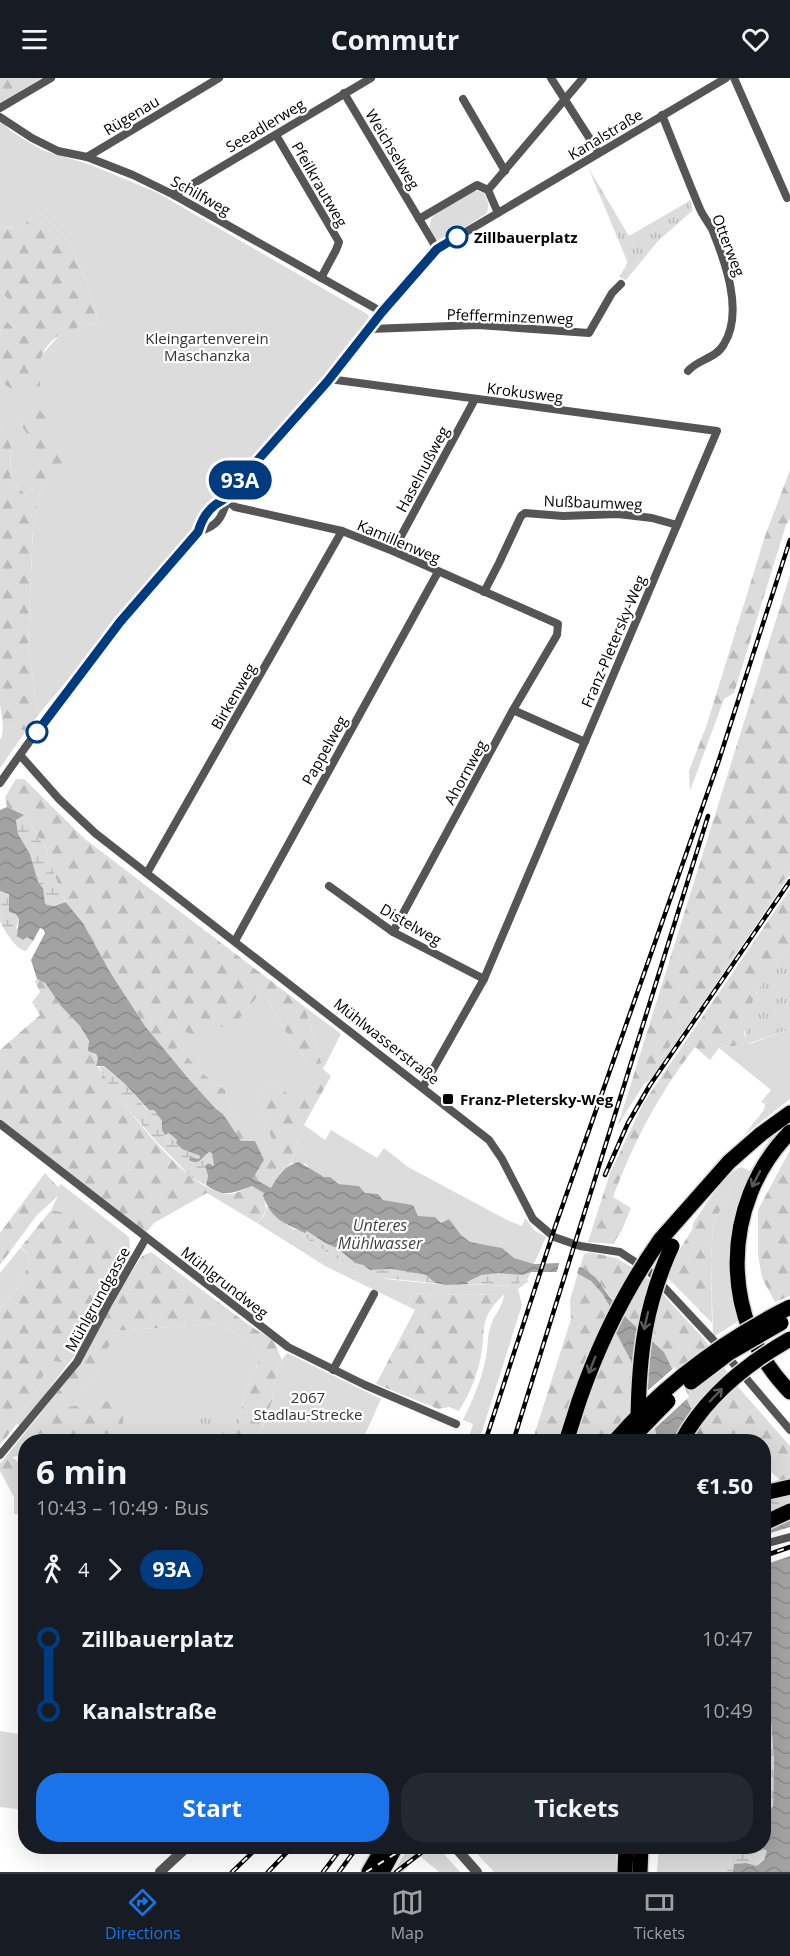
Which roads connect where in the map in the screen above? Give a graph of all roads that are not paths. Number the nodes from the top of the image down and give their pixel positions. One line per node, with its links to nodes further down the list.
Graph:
1 (51, 78): 11 (street)
2 (219, 78): 16 (street, Rügenau)
3 (371, 78): 8 (street, Seeadlerweg)
4 (551, 78): 10 (street)
5 (583, 78): 10 (street)
6 (726, 78): 12 (street, Kanalstraße)
7 (734, 78): 20 (street)
8 (344, 93): 14 (street, Seeadlerweg); 22 (street, Weichselweg)
9 (464, 99): 17 (street)
10 (565, 99): 15 (street); 17 (street)
11 (0, 108)
12 (662, 115): 15 (street, Kanalstraße); 28 (street, Otterweg)
13 (0, 117): 16 (street, Schilfweg)
14 (276, 135): 19 (street, Seeadlerweg); 24 (street, Pfeilkrautweg)
15 (599, 153): 21 (street, Kanalstraße)
16 (87, 157): 19 (street, Schilfweg)
17 (505, 171): 18 (street)
18 (488, 190): 21 (street); 22 (street)
19 (174, 195): 24 (street, Schilfweg)
20 (787, 198)
21 (498, 213): 23 (street)
22 (419, 219): 23 (street)
23 (437, 249): 26 (street)
24 (321, 278): 26 (street, Schilfweg)
25 (621, 284): 27 (street, Pfefferminzenweg)
26 (382, 312): 27 (street)
27 (370, 329): 29 (street)
28 (688, 371)
29 (329, 379): 30 (street, Krokusweg); 32 (street)
30 (475, 399): 31 (street, Krokusweg); 35 (street, Haselnußweg)
31 (717, 431): 33 (street, Franz-Pletersky-Weg)
32 (226, 500): 34 (street, Kamillenweg); 41 (street)
33 (677, 525): 37 (street, Nußbaumweg); 40 (street, Franz-Pletersky-Weg)
34 (342, 531): 35 (street, Kamillenweg); 43 (street, Birkenweg)
35 (393, 551): 36 (street, Kamillenweg)
36 (438, 572): 37 (street, Kamillenweg); 46 (street, Pappelweg)
37 (484, 592): 38 (street, Kamillenweg)
38 (558, 624): 39 (street, Ahornweg)
39 (513, 710): 40 (street); 45 (street, Ahornweg)
40 (585, 742): 47 (street, Franz-Pletersky-Weg)
41 (20, 754): 42 (street); 43 (street, Mühlwasserstraße)
42 (0, 783)
43 (147, 873): 46 (street, Mühlwasserstraße)
44 (329, 886): 45 (street, Distelweg)
45 (393, 932): 47 (street, Distelweg)
46 (235, 940): 48 (street, Mühlwasserstraße)
47 (484, 979): 48 (street, Franz-Pletersky-Weg)
48 (423, 1087): 61 (street, Mühlwasserstraße)
49 (790, 1113): 53 (highway)
50 (0, 1124): 52 (street, Mühlgrundweg)
51 (790, 1132): 59 (highway, one-way to 59)
52 (146, 1238): 58 (street, Mühlgrundweg); 67 (street, Mühlgrundgasse)
53 (666, 1243): 62 (highway, one-way to 62, bridge); 65 (highway, one-way to 65, bridge)
54 (374, 1294): 58 (street)
55 (790, 1307): 63 (highway, bridge)
56 (790, 1319): 64 (highway, bridge)
57 (790, 1339): 66 (highway, one-way to 57, bridge)
58 (333, 1370): 60 (street, Mühlgrundweg)
59 (790, 1392)
60 (456, 1424)
61 (790, 1430)
62 (569, 1434)
63 (622, 1434)
64 (636, 1434)
65 (637, 1434)
66 (686, 1434)
67 (0, 1455)
68 (790, 1486): 69 (highway)
69 (771, 1491)
70 (790, 1511): 71 (highway)
71 (771, 1520)
72 (790, 1537): 73 (street)
73 (771, 1542)
74 (179, 1854): 80 (street)
75 (379, 1854): 81 (highway)
76 (392, 1854): 82 (highway)
77 (461, 1854): 83 (street)
78 (626, 1854): 84 (highway)
79 (641, 1854): 85 (highway)
80 (160, 1872)
81 (369, 1872)
82 (382, 1872)
83 (477, 1872)
84 (625, 1872)
85 (640, 1872)

